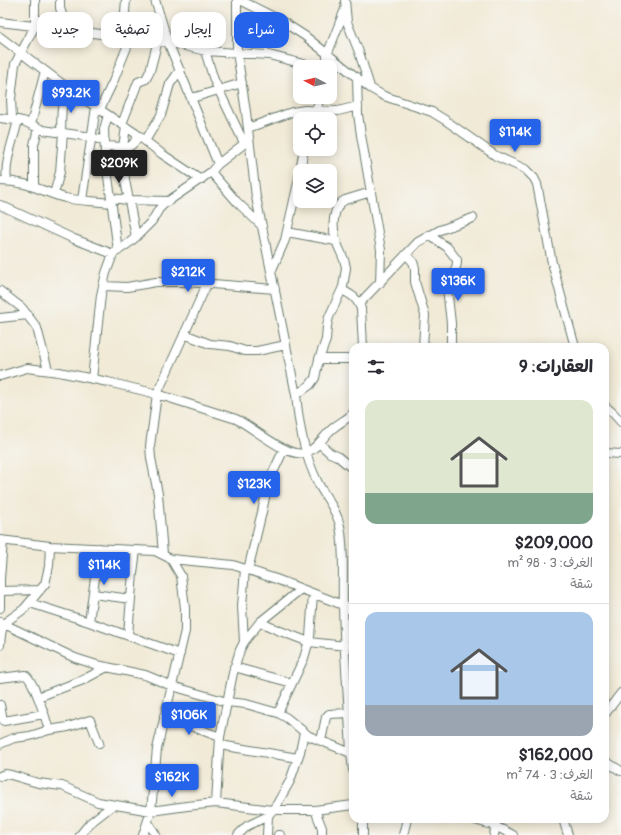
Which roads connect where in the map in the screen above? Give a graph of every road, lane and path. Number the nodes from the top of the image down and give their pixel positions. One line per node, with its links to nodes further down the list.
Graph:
1 (35, 0): 10 (street)
2 (60, 0): 7 (street)
3 (126, 0): 8 (street)
4 (155, 0): 13 (street)
5 (238, 0): 17 (street); 19 (street)
6 (345, 4): 19 (street); 26 (street)
7 (61, 12)
8 (126, 12)
9 (0, 22): 10 (street)
10 (35, 26): 18 (street)
11 (0, 37): 18 (street)
12 (163, 41): 13 (street)
13 (168, 42): 16 (street); 22 (street)
14 (123, 48): 32 (street)
15 (156, 48): 37 (street)
16 (205, 51): 17 (street); 28 (street)
17 (237, 52): 21 (street); 25 (street)
18 (21, 53): 23 (street); 36 (street)
19 (327, 55): 20 (street); 24 (street)
20 (327, 60)
21 (293, 61)
22 (180, 70): 29 (street); 42 (street)
23 (45, 71): 27 (street); 38 (street)
24 (357, 77): 26 (street); 31 (street)
25 (242, 83): 28 (street); 39 (street)
26 (370, 88): 81 (street)
27 (70, 90): 32 (street); 40 (street)
28 (219, 90): 29 (street); 43 (street)
29 (192, 98): 46 (street)
30 (318, 104): 33 (street)
31 (358, 106): 33 (street); 51 (street)
32 (98, 108): 34 (street); 41 (street)
33 (316, 110): 39 (street)
34 (108, 115): 37 (street); 44 (street)
35 (0, 118): 36 (street)
36 (15, 119): 38 (street); 49 (street)
37 (124, 125): 42 (street); 45 (street)
38 (34, 126): 40 (street); 50 (street)
39 (248, 128): 43 (street)
40 (62, 133): 41 (street); 52 (street)
41 (91, 137): 44 (street); 53 (street)
42 (141, 138): 45 (street); 48 (street)
43 (247, 141): 46 (street); 60 (street)
44 (105, 143): 45 (street); 54 (street)
45 (123, 149): 55 (street)
46 (218, 164): 47 (street)
47 (211, 172): 48 (street); 60 (street)
48 (201, 180): 56 (street)
49 (4, 181): 50 (street)
50 (34, 186): 52 (street)
51 (371, 192): 64 (street); 68 (street)
52 (54, 194): 53 (street)
53 (82, 200): 54 (street)
54 (111, 200): 55 (street); 65 (street)
55 (128, 200): 56 (street); 63 (street)
56 (168, 201): 63 (street)
57 (0, 205): 65 (street)
58 (293, 205): 61 (street)
59 (473, 218): 62 (street)
60 (262, 227): 67 (street)
61 (287, 232): 64 (street); 67 (street)
62 (429, 235): 66 (street); 80 (street)
63 (136, 237): 65 (street)
64 (336, 241): 72 (street)
65 (115, 252): 70 (street)
66 (406, 254): 68 (street); 79 (street)
67 (271, 272): 71 (street)
68 (380, 283): 74 (street)
69 (208, 284): 70 (street); 71 (street); 77 (street)
70 (103, 286): 87 (street)
71 (275, 289): 82 (street)
72 (342, 290): 74 (street); 83 (street)
73 (0, 291): 75 (street)
74 (359, 304): 78 (street)
75 (28, 314): 76 (street); 85 (street)
76 (0, 318)
77 (184, 334): 82 (street); 88 (street)
78 (363, 343)
79 (422, 343)
80 (451, 343)
81 (575, 343)
82 (286, 346): 89 (street)
83 (319, 359): 84 (street); 89 (street)
84 (349, 359)
85 (48, 370): 86 (street); 87 (street)
86 (0, 376)
87 (92, 379): 88 (street)
88 (157, 394): 94 (street); 103 (street)
89 (296, 395): 95 (street)
90 (609, 410): 92 (street)
91 (349, 417): 93 (street)
92 (621, 422)
93 (319, 443): 95 (street); 98 (street)
94 (284, 449): 95 (street); 105 (street)
95 (305, 453): 114 (street)
96 (609, 453): 97 (street)
97 (621, 454)
98 (349, 466)
99 (2, 540): 100 (street); 106 (street)
100 (50, 546): 101 (street); 108 (street)
101 (99, 548): 102 (street); 110 (street)
102 (136, 550): 103 (street); 112 (street)
103 (163, 554): 104 (street)
104 (171, 559): 105 (street); 125 (street)
105 (246, 570): 107 (street); 121 (street)
106 (0, 572): 109 (street)
107 (301, 589): 111 (street); 118 (street)
108 (40, 590): 109 (street); 113 (street)
109 (1, 591): 115 (street)
110 (93, 594): 112 (street); 117 (street)
111 (313, 594): 114 (street); 122 (street)
112 (131, 598): 120 (street)
113 (30, 603): 117 (street); 119 (street)
114 (343, 605): 116 (street); 124 (street)
115 (0, 608)
116 (349, 609)
117 (89, 622): 120 (street)
118 (260, 622): 121 (street); 122 (street)
119 (2, 623): 123 (street); 126 (street)
120 (128, 635): 125 (street)
121 (244, 642): 127 (street)
122 (309, 642): 124 (street); 129 (street)
123 (0, 644)
124 (346, 646): 138 (street)
125 (180, 654): 130 (street)
126 (107, 667): 130 (street); 132 (street)
127 (234, 667): 129 (street); 133 (street)
128 (0, 678): 132 (street)
129 (292, 683): 136 (street)
130 (172, 686): 133 (street); 139 (street)
131 (621, 693): 135 (street)
132 (38, 697): 137 (street)
133 (227, 702): 136 (street); 142 (street)
134 (0, 706): 137 (street)
135 (609, 709)
136 (278, 713): 141 (street)
137 (44, 714): 140 (street)
138 (349, 714): 143 (street)
139 (164, 716): 142 (street); 155 (street)
140 (49, 730): 144 (street); 145 (street)
141 (304, 732): 143 (street); 147 (street)
142 (220, 741): 147 (street); 151 (street)
143 (321, 742): 146 (street)
144 (99, 743)
145 (0, 744)
146 (349, 749)
147 (298, 758): 156 (street)
148 (609, 764): 149 (street)
149 (621, 771)
150 (0, 776): 152 (street)
151 (216, 803): 155 (street); 156 (street)
152 (113, 805): 155 (street); 163 (street)
153 (349, 806): 154 (street)
154 (315, 810): 156 (street); 168 (street)
155 (151, 811): 157 (street)
156 (270, 813): 166 (street); 167 (street)
157 (148, 822): 164 (street); 165 (street)
158 (363, 823): 169 (street)
159 (406, 823): 170 (street)
160 (496, 823): 171 (street)
161 (497, 823): 172 (street)
162 (564, 823): 173 (street)
163 (80, 835)
164 (143, 835)
165 (156, 835)
166 (238, 835)
167 (268, 835)
168 (322, 835)
169 (363, 835)
170 (403, 835)
171 (494, 835)
172 (513, 835)
173 (568, 835)

